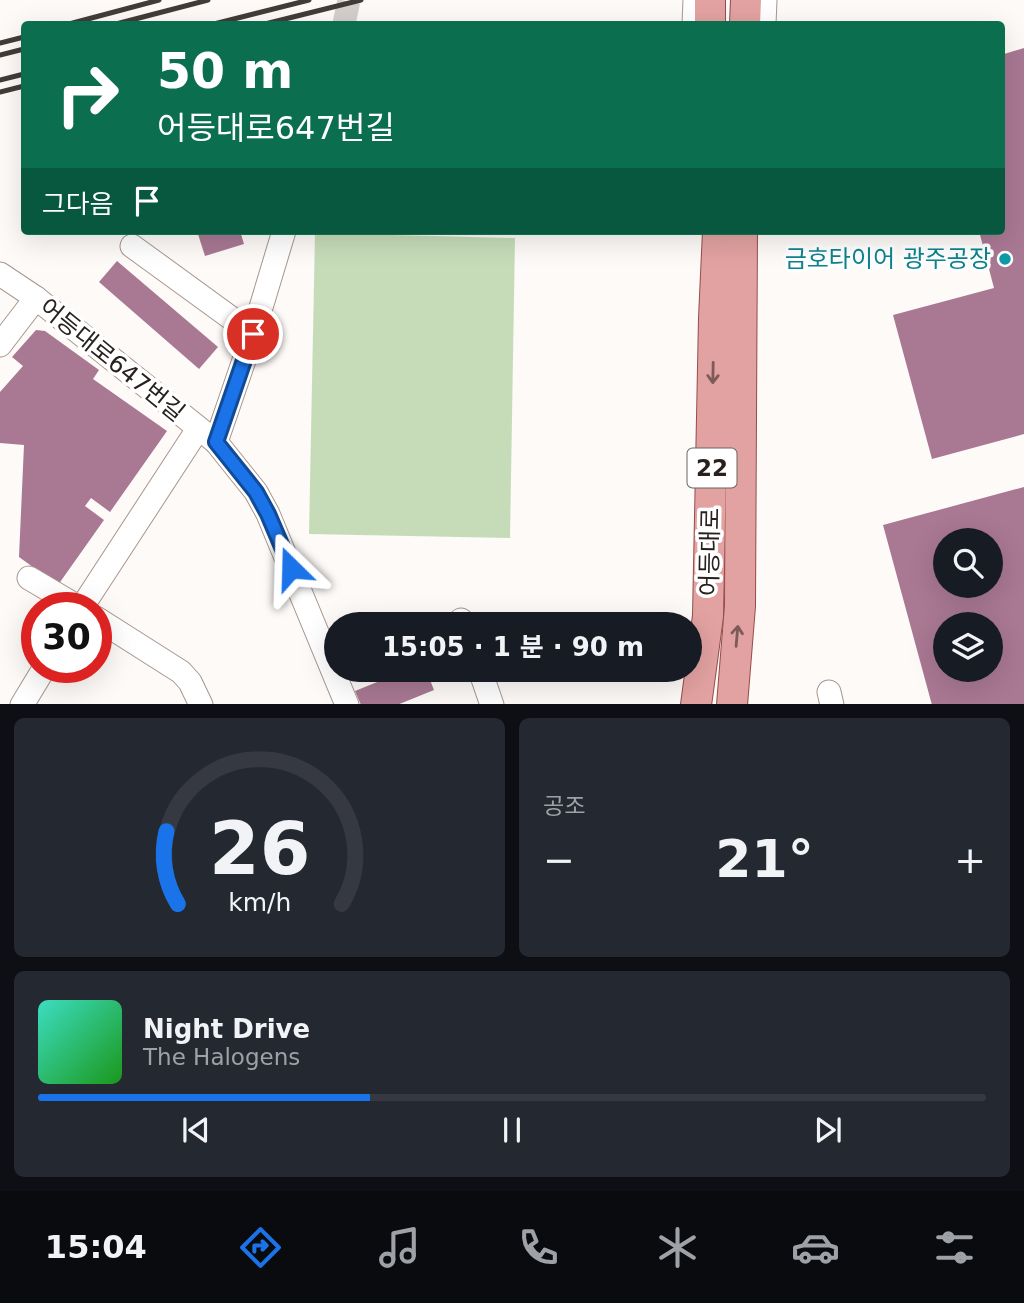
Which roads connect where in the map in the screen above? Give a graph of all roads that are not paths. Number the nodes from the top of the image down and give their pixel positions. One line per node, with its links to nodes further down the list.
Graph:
1 (695, 0): 7 (street)
2 (709, 0): 8 (main road)
3 (730, 0): 9 (main road)
4 (746, 0): 10 (main road)
5 (759, 0): 11 (main road)
6 (765, 0): 12 (street)
7 (694, 21)
8 (710, 21)
9 (729, 21)
10 (745, 21)
11 (758, 21)
12 (764, 21)
13 (283, 235): 23 (street, 어등대로647번길)
14 (705, 235): 22 (main road)
15 (719, 235): 22 (main road, 어등대로 / 22)
16 (742, 235): 20 (main road, 어등대로 / 22)
17 (753, 235): 20 (main road)
18 (132, 246): 23 (street)
19 (3, 273): 21 (street, 어등대로647번길)
20 (741, 289): 37 (main road, 어등대로 / 22, one-way to 20)
21 (36, 298): 24 (street); 25 (street, 어등대로647번길)
22 (714, 318): 36 (main road, 어등대로 / 22, one-way to 36)
23 (253, 334): 25 (street, 어등대로647번길)
24 (0, 345)
25 (207, 435): 28 (street); 34 (street, 어등대로647번길)
26 (29, 578): 27 (street)
27 (54, 592)
28 (91, 592)
29 (112, 628): 33 (street)
30 (484, 682): 35 (street)
31 (35, 683): 32 (street)
32 (23, 704)
33 (201, 704)
34 (347, 704)
35 (492, 704)
36 (696, 704)
37 (732, 704)

